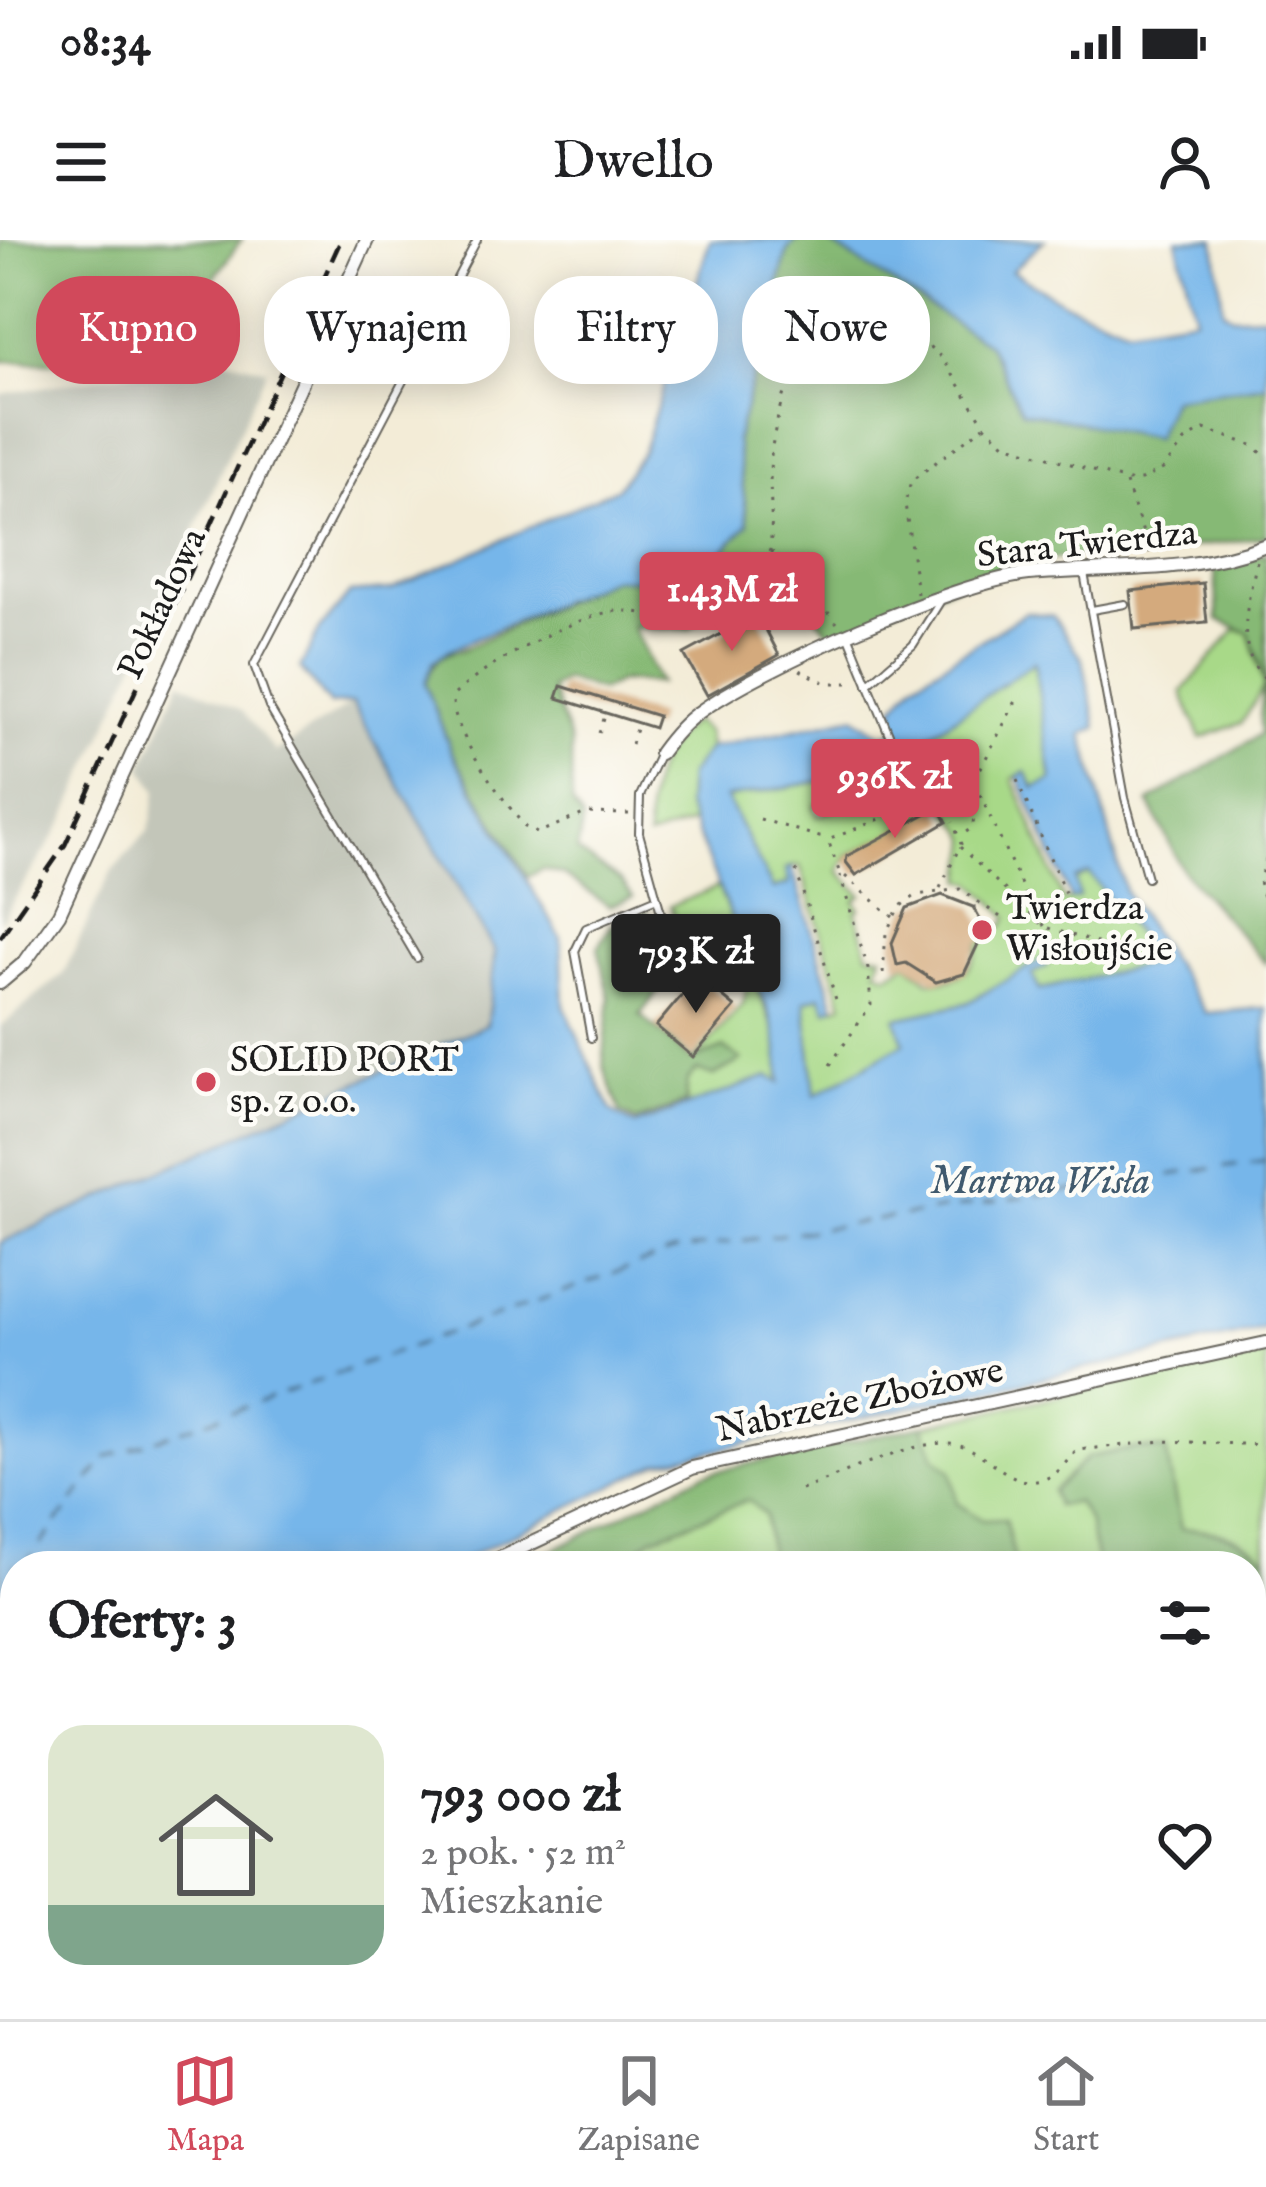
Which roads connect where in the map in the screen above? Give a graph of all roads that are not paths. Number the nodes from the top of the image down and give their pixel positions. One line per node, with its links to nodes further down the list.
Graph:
1 (367, 240): 16 (street, Pokładowa)
2 (477, 240): 15 (lane)
3 (1263, 546): 4 (street, Stara Twierdza)
4 (1084, 573): 5 (street, Stara Twierdza); 7 (lane)
5 (943, 597): 8 (street, Stara Twierdza); 9 (lane)
6 (1125, 604): 7 (lane)
7 (1092, 610): 12 (lane)
8 (849, 637): 9 (lane); 10 (street, Stara Twierdza)
9 (868, 684): 11 (lane)
10 (660, 753): 13 (lane, Stara Twierdza)
11 (905, 772)
12 (1147, 878)
13 (657, 898): 14 (lane); 17 (lane)
14 (673, 956)
15 (417, 958)
16 (0, 983)
17 (591, 1038)
18 (1266, 1343): 19 (street, Nabrzeże Zbożowe)
19 (515, 1551)

